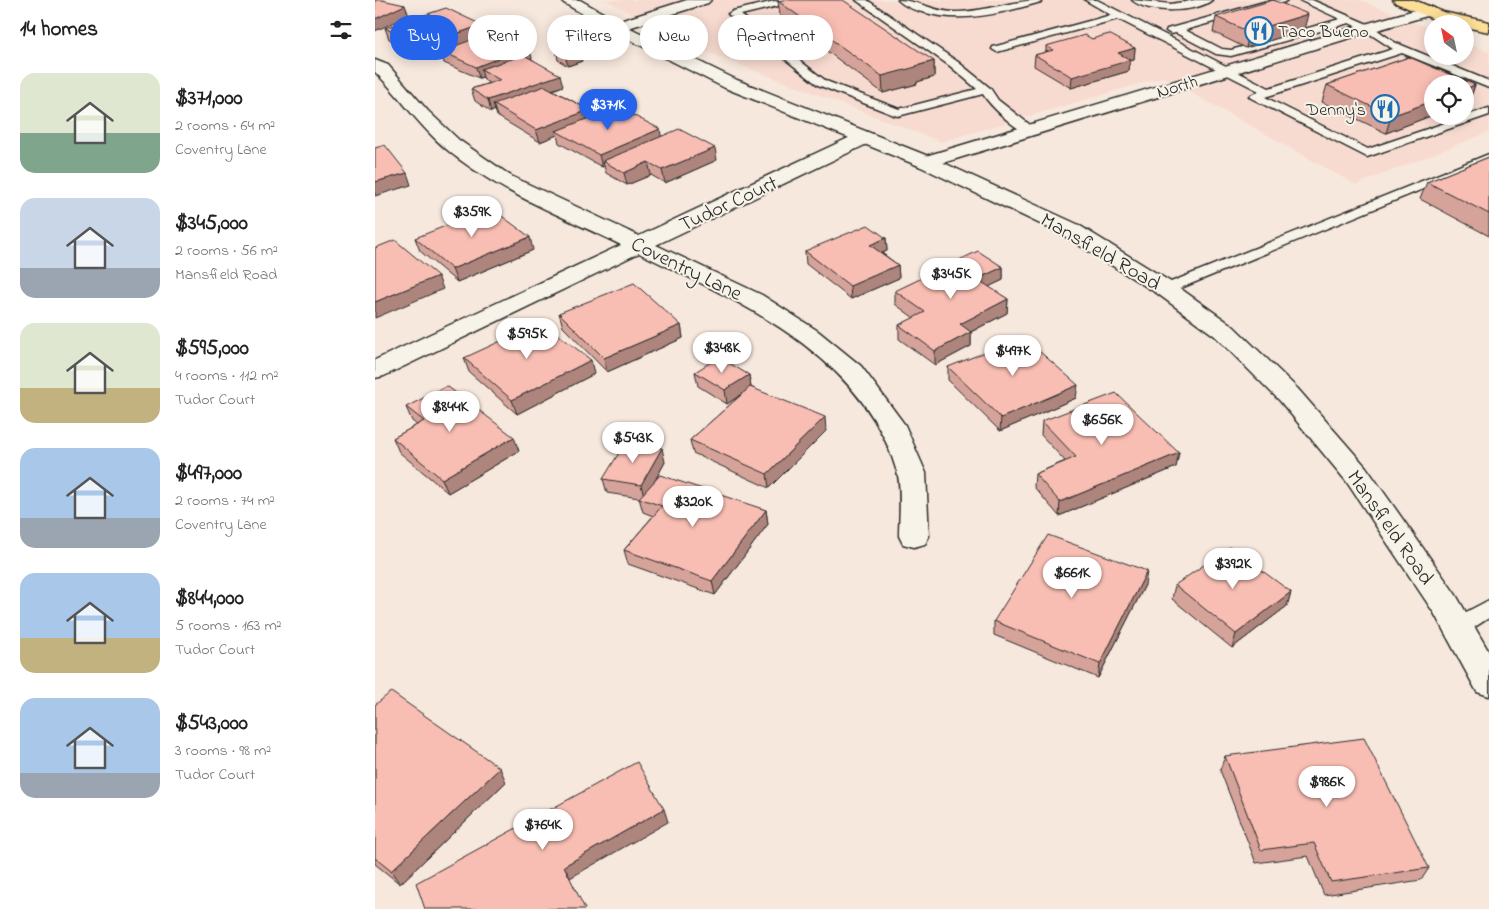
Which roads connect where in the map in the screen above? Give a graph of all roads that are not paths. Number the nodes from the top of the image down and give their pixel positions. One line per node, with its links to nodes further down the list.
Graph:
1 (569, 0): 14 (street, Mansfield Road)
2 (703, 0): 18 (street)
3 (861, 0): 31 (lane)
4 (903, 0): 5 (lane)
5 (1038, 0)
6 (1090, 0): 15 (lane)
7 (1137, 0): 8 (lane)
8 (1207, 0)
9 (1282, 0): 21 (lane)
10 (1303, 0): 17 (lane)
11 (1401, 0): 13 (main road)
12 (775, 4): 31 (lane)
13 (1433, 13): 16 (main road); 19 (main road); 20 (street, North)
14 (595, 15)
15 (1120, 15): 24 (lane); 26 (lane)
16 (1438, 15)
17 (1349, 20): 20 (lane); 21 (lane)
18 (630, 23)
19 (1489, 26)
20 (1368, 28): 27 (lane); 29 (street, North)
21 (1175, 30): 24 (lane)
22 (1474, 30): 25 (main road)
23 (630, 34): 35 (street, Mansfield Road)
24 (1158, 35): 29 (lane)
25 (1489, 36)
26 (997, 49)
27 (1403, 49): 30 (lane); 32 (lane)
28 (375, 65): 38 (street, Coventry Lane)
29 (1228, 70): 32 (lane); 34 (street, North)
30 (1489, 85)
31 (986, 90): 34 (lane)
32 (1269, 92): 33 (lane)
33 (1489, 111)
34 (1030, 131): 37 (street, North)
35 (864, 138): 37 (street, Mansfield Road); 38 (street, Tudor Court)
36 (1489, 158): 39 (lane)
37 (926, 162): 39 (street, Mansfield Road)
38 (639, 245): 40 (street, Tudor Court); 41 (street, Coventry Lane)
39 (1166, 289): 43 (street, Mansfield Road)
40 (375, 370)
41 (914, 536)
42 (1489, 608): 43 (lane)
43 (1458, 626): 44 (street, Mansfield Road)
44 (1489, 682)

